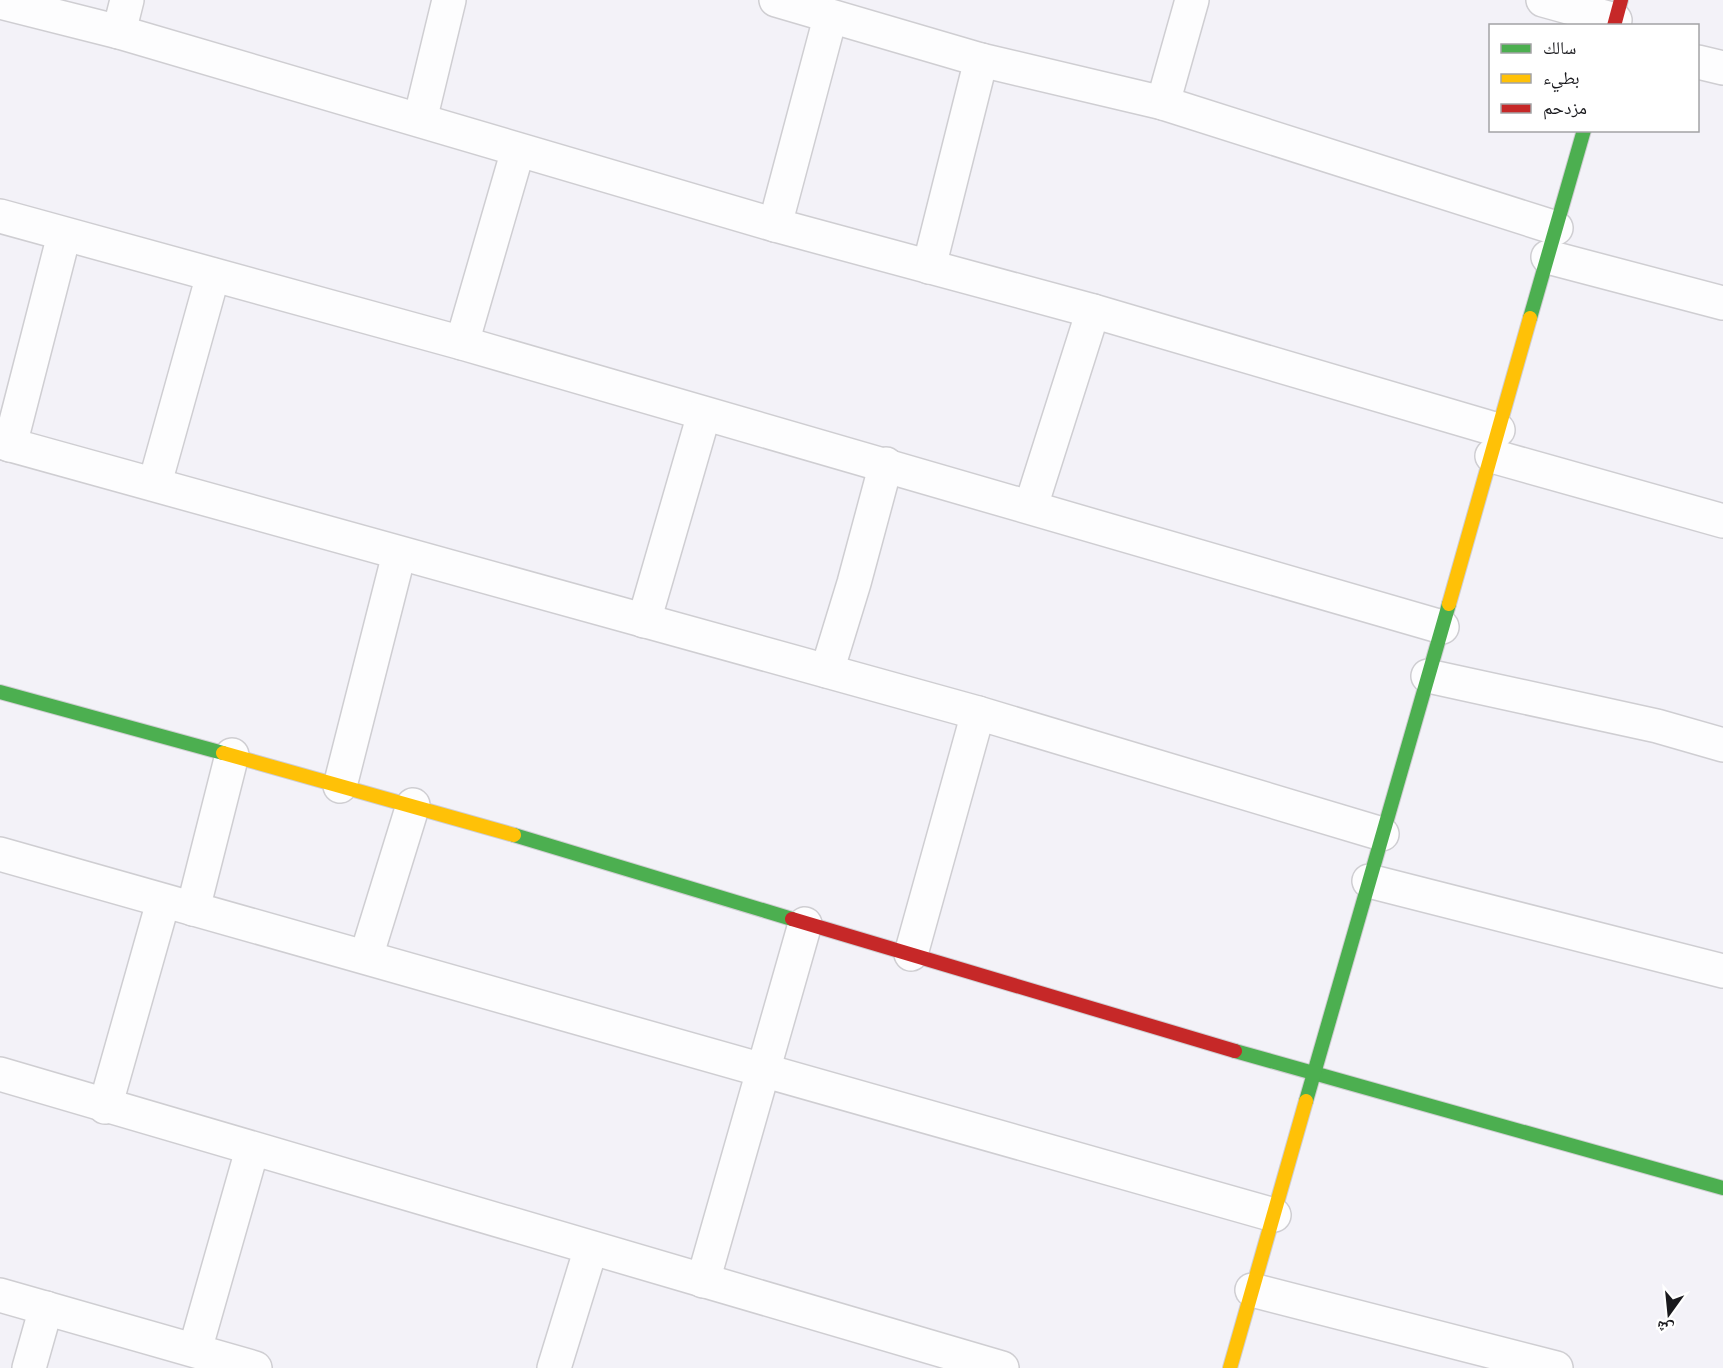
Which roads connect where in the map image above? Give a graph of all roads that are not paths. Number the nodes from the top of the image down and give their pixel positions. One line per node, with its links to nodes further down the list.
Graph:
1 (127, 0): 9 (street)
2 (449, 0): 14 (street)
3 (776, 0): 8 (street)
4 (1192, 0): 13 (street)
5 (1544, 0): 7 (street)
6 (0, 2): 9 (street)
7 (1617, 15)
8 (830, 18): 10 (street); 18 (street)
9 (119, 32): 14 (street)
10 (981, 60): 13 (street); 21 (street)
11 (1699, 62): 12 (street)
12 (1723, 68)
13 (1163, 103): 20 (street)
14 (420, 120): 16 (street)
15 (1583, 132): 20 (street)
16 (518, 150): 18 (street); 25 (street)
17 (0, 216): 19 (street)
18 (775, 225): 21 (street)
19 (64, 235): 22 (street); 27 (street)
20 (1552, 243): 23 (street); 28 (street)
21 (929, 267): 24 (street)
22 (213, 275): 25 (street); 30 (street)
23 (1723, 303)
24 (1093, 311): 28 (street); 31 (street)
25 (462, 343): 26 (street)
26 (704, 414): 29 (street); 34 (street)
27 (5, 443): 30 (street)
28 (1495, 443): 32 (street); 35 (street)
29 (886, 464): 31 (street); 36 (street)
30 (155, 483): 33 (street)
31 (1031, 506): 35 (street)
32 (1723, 521)
33 (399, 554): 34 (street); 42 (street)
34 (644, 621): 36 (street)
35 (1442, 627): 37 (street)
36 (827, 671): 39 (street)
37 (1428, 676): 40 (street); 44 (street)
38 (0, 692): 41 (street)
39 (978, 713): 44 (street); 49 (street)
40 (1723, 745)
41 (232, 756): 42 (street); 47 (street)
42 (340, 786): 43 (street)
43 (413, 806): 48 (street); 50 (street)
44 (1382, 834): 46 (street)
45 (0, 854): 47 (street)
46 (1369, 881): 51 (street); 54 (street)
47 (178, 905): 50 (street); 55 (street)
48 (805, 924): 49 (street); 52 (street)
49 (911, 954): 54 (street)
50 (366, 957): 52 (street)
51 (1723, 971)
52 (764, 1071): 58 (street); 60 (street)
53 (0, 1074): 55 (street)
54 (1314, 1075): 57 (street); 58 (street)
55 (105, 1107): 56 (street)
56 (252, 1150): 59 (street); 64 (street)
57 (1723, 1188)
58 (1274, 1215): 61 (street)
59 (591, 1248): 60 (street); 67 (street)
60 (703, 1281): 68 (street)
61 (1252, 1290): 69 (street); 70 (street)
62 (0, 1294): 63 (street)
63 (46, 1308): 64 (street); 65 (street)
64 (195, 1350): 66 (street)
65 (28, 1368)
66 (255, 1368)
67 (554, 1368)
68 (1002, 1368)
69 (1230, 1368)
70 (1556, 1368)

